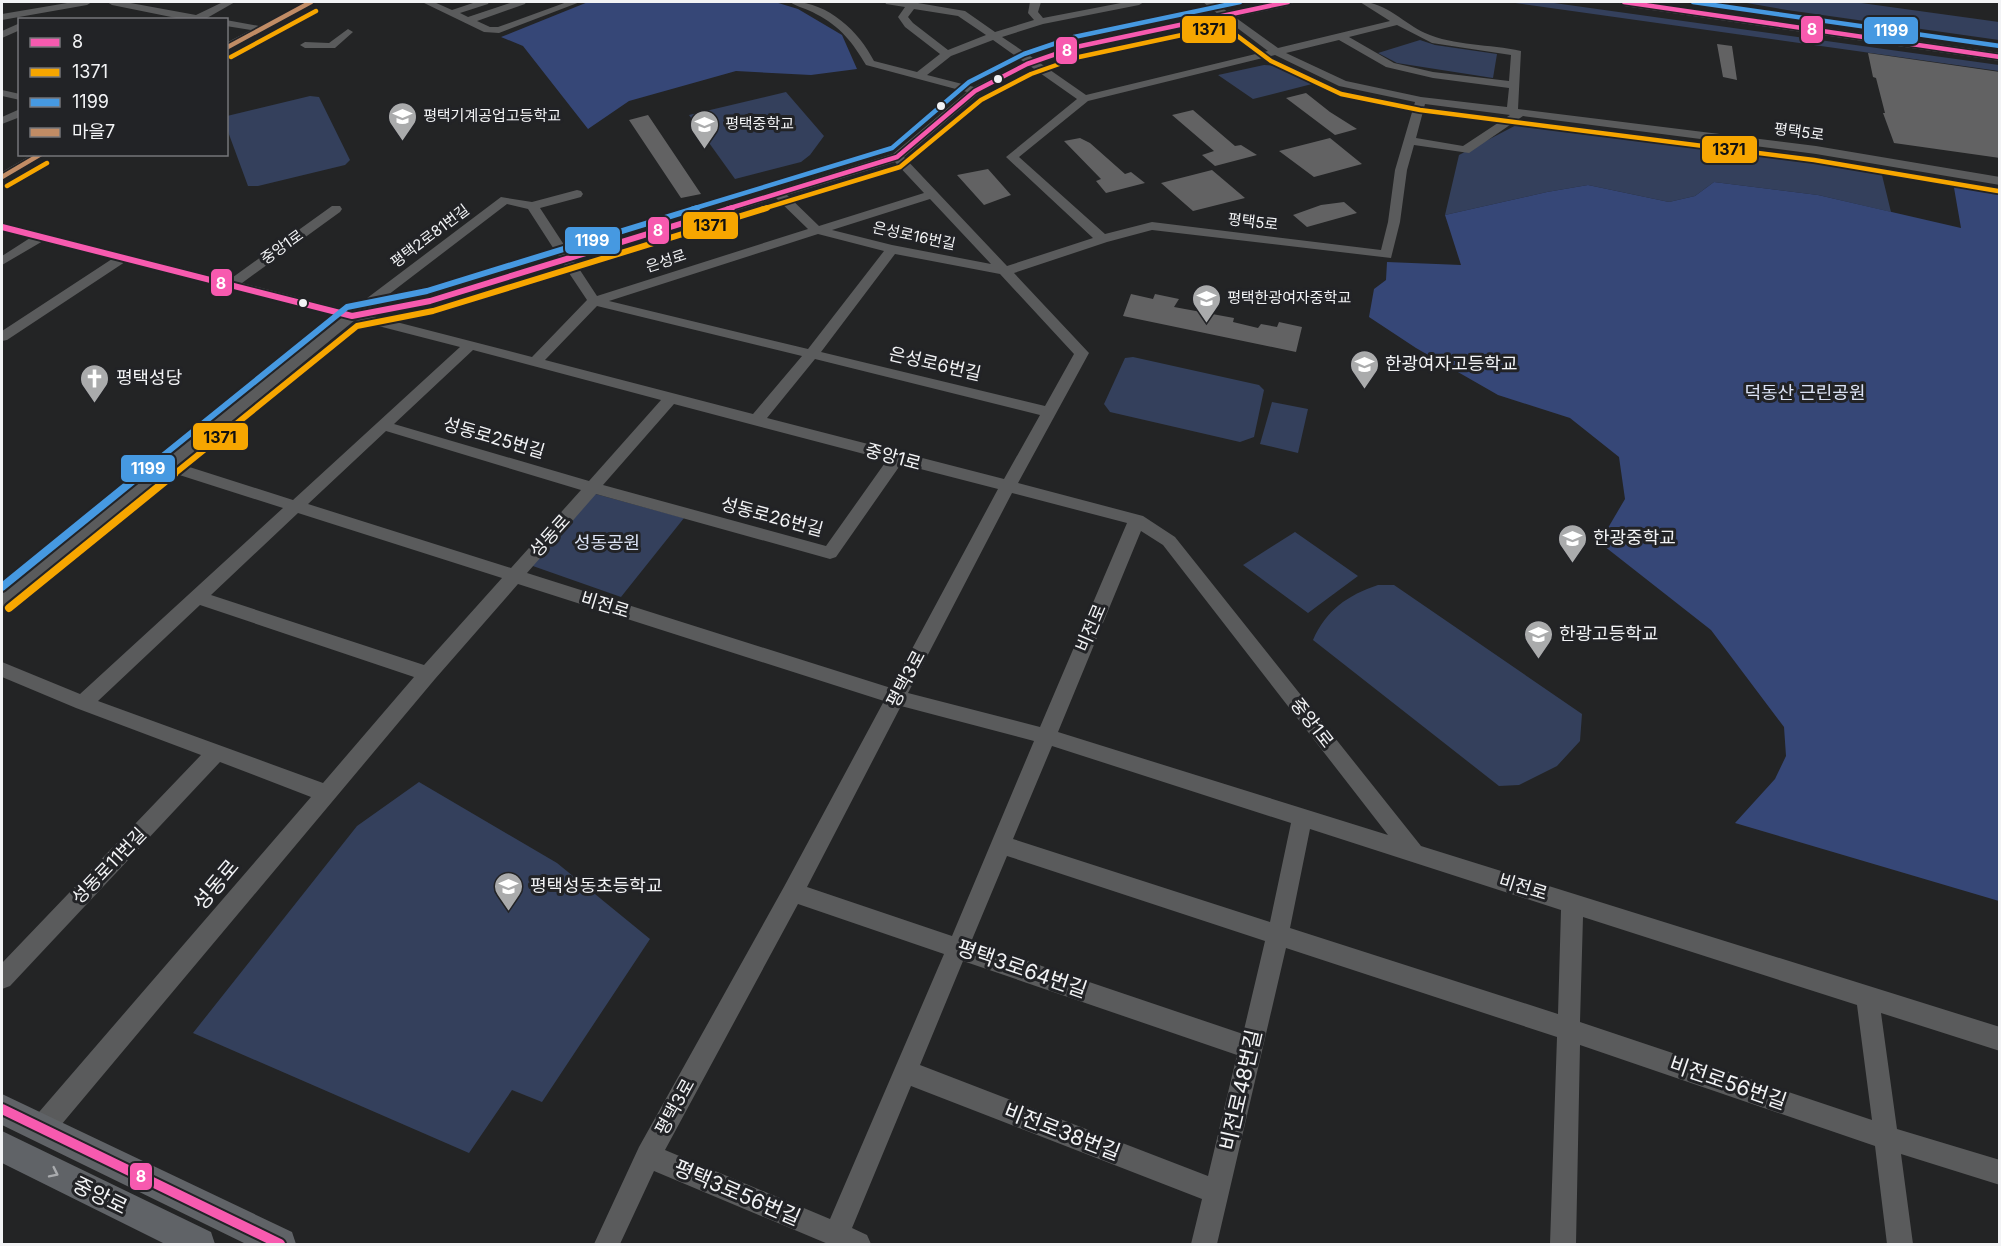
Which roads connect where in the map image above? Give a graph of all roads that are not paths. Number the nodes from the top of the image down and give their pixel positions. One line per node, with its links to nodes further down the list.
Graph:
1 (87, 2): 20 (street)
2 (111, 2): 26 (street)
3 (230, 2): 27 (street)
4 (311, 2): 33 (street)
5 (427, 2): 21 (street)
6 (484, 2): 21 (street)
7 (521, 2): 28 (street)
8 (575, 2): 28 (street)
9 (795, 2): 45 (street)
10 (890, 2): 19 (street)
11 (1036, 2): 29 (street)
12 (1139, 2): 29 (street)
13 (1208, 2): 23 (street, 평택5로)
14 (1288, 2): 23 (main road)
15 (1365, 2): 30 (street)
16 (1623, 2): 43 (main road)
17 (1673, 2): 22 (main road)
18 (1699, 2): 22 (main road)
19 (912, 5): 36 (street); 42 (street)
20 (61, 6): 24 (street); 25 (street)
21 (451, 13): 28 (street)
22 (1760, 14): 40 (main road)
23 (1226, 15): 41 (street, 평택5로); 44 (street)
24 (2, 17)
25 (38, 18)
26 (194, 18)
27 (201, 18)
28 (467, 21)
29 (1041, 21): 36 (street)
30 (1398, 22): 37 (street); 46 (street)
31 (228, 23): 33 (street)
32 (18, 27): 35 (street)
33 (260, 29): 39 (street)
34 (348, 32): 38 (street)
35 (4, 34)
36 (993, 36): 42 (street); 44 (street)
37 (1340, 36): 41 (street); 46 (street)
38 (305, 45)
39 (228, 47)
40 (2000, 48)
41 (1276, 52): 50 (street); 51 (street, 평택5로)
42 (947, 54): 45 (street)
43 (2000, 57)
44 (1030, 63): 47 (street); 50 (street)
45 (918, 77): 47 (street)
46 (1515, 85): 52 (street)
47 (975, 91): 57 (street)
48 (2, 93): 49 (street)
49 (18, 97)
50 (1084, 99): 68 (street)
51 (1421, 100): 52 (street, 평택5로); 55 (street, 평택5로)
52 (1517, 112): 55 (street); 59 (street, 평택5로)
53 (18, 113): 54 (street)
54 (2, 121)
55 (1410, 141): 68 (street, 평택5로)
56 (39, 156): 58 (street)
57 (897, 156): 60 (street); 62 (street, 평택3로)
58 (2, 177)
59 (2000, 181)
60 (778, 193): 66 (street); 71 (street)
61 (577, 194): 63 (street, 평택2로81번길)
62 (933, 194): 66 (street, 은성로); 73 (street, 평택3로)
63 (532, 206): 71 (street); 76 (street, 평택2로81번길)
64 (336, 209): 74 (street, 중앙1로)
65 (2, 227): 67 (street, 중앙1로)
66 (816, 230): 69 (street, 은성로16번길); 75 (street, 은성로)
67 (41, 237): 70 (street, 중앙1로); 72 (street)
68 (1102, 239): 73 (street, 평택5로)
69 (892, 249): 73 (street, 은성로16번길); 79 (street)
70 (121, 259): 74 (street, 중앙1로); 77 (street)
71 (565, 260): 75 (street); 76 (street)
72 (2, 261)
73 (1005, 271): 82 (street, 평택3로)
74 (229, 286): 76 (street, 중앙1로)
75 (594, 301): 79 (street, 은성로6번길); 80 (street, 은성로)
76 (352, 316): 78 (street, 중앙1로); 86 (street, 평택2로81번길)
77 (2, 337)
78 (470, 345): 80 (street, 중앙1로); 84 (street)
79 (811, 355): 82 (street, 은성로6번길); 83 (street)
80 (535, 362): 81 (street, 중앙1로)
81 (671, 398): 83 (street, 중앙1로); 88 (street, 성동로)
82 (1050, 412): 87 (street, 평택3로)
83 (757, 420): 85 (street, 중앙1로)
84 (385, 426): 88 (street, 성동로25번길); 89 (street)
85 (897, 459): 87 (street, 중앙1로); 88 (street, 성동로26번길)
86 (173, 467): 89 (street, 비전로); 93 (street); 94 (street)
87 (1008, 486): 90 (street, 중앙1로); 97 (street, 평택3로)
88 (592, 488): 91 (street, 성동로)
89 (297, 505): 91 (street, 비전로); 92 (street)
90 (1137, 520): 99 (street, 비전로); 104 (street, 중앙1로)
91 (514, 577): 96 (street, 성동로); 97 (street, 비전로)
92 (198, 598): 96 (street); 98 (street)
93 (2, 600)
94 (2, 614)
95 (2, 669): 98 (street)
96 (428, 674): 101 (street, 성동로)
97 (896, 697): 99 (street, 비전로); 105 (street, 평택3로)
98 (82, 703): 100 (street)
99 (1045, 736): 102 (street, 비전로); 103 (street)
100 (216, 753): 101 (street); 109 (street, 성동로11번길)
101 (325, 793): 116 (street, 성동로)
102 (1302, 818): 104 (street, 비전로); 107 (street, 비전로48번길)
103 (1002, 845): 107 (street); 108 (street)
104 (1413, 852): 106 (street, 비전로)
105 (793, 892): 108 (street, 평택3로64번길); 119 (street, 평택3로)
106 (1572, 902): 110 (street, 비전로); 111 (street)
107 (1278, 935): 111 (street); 113 (street, 비전로48번길)
108 (959, 948): 113 (street, 평택3로64번길); 114 (street)
109 (2, 978)
110 (1868, 998): 112 (street, 비전로); 117 (street)
111 (1568, 1029): 117 (street, 비전로56번길); 127 (street)
112 (2000, 1039)
113 (1250, 1048): 121 (street, 비전로48번길)
114 (906, 1072): 121 (street, 비전로38번길); 122 (street)
115 (2, 1109): 116 (main road, 중앙로)
116 (42, 1128): 124 (main road, 중앙로)
117 (1888, 1138): 120 (street, 비전로56번길); 128 (street)
118 (2, 1147): 123 (main road, 중앙로, one-way to 123)
119 (648, 1156): 122 (street, 평택3로56번길); 125 (street, 평택3로)
120 (2000, 1173)
121 (1217, 1192): 126 (street, 비전로48번길)
122 (847, 1240)
123 (185, 1242)
124 (280, 1245)
125 (607, 1245)
126 (1204, 1245)
127 (1563, 1245)
128 (1900, 1245)

